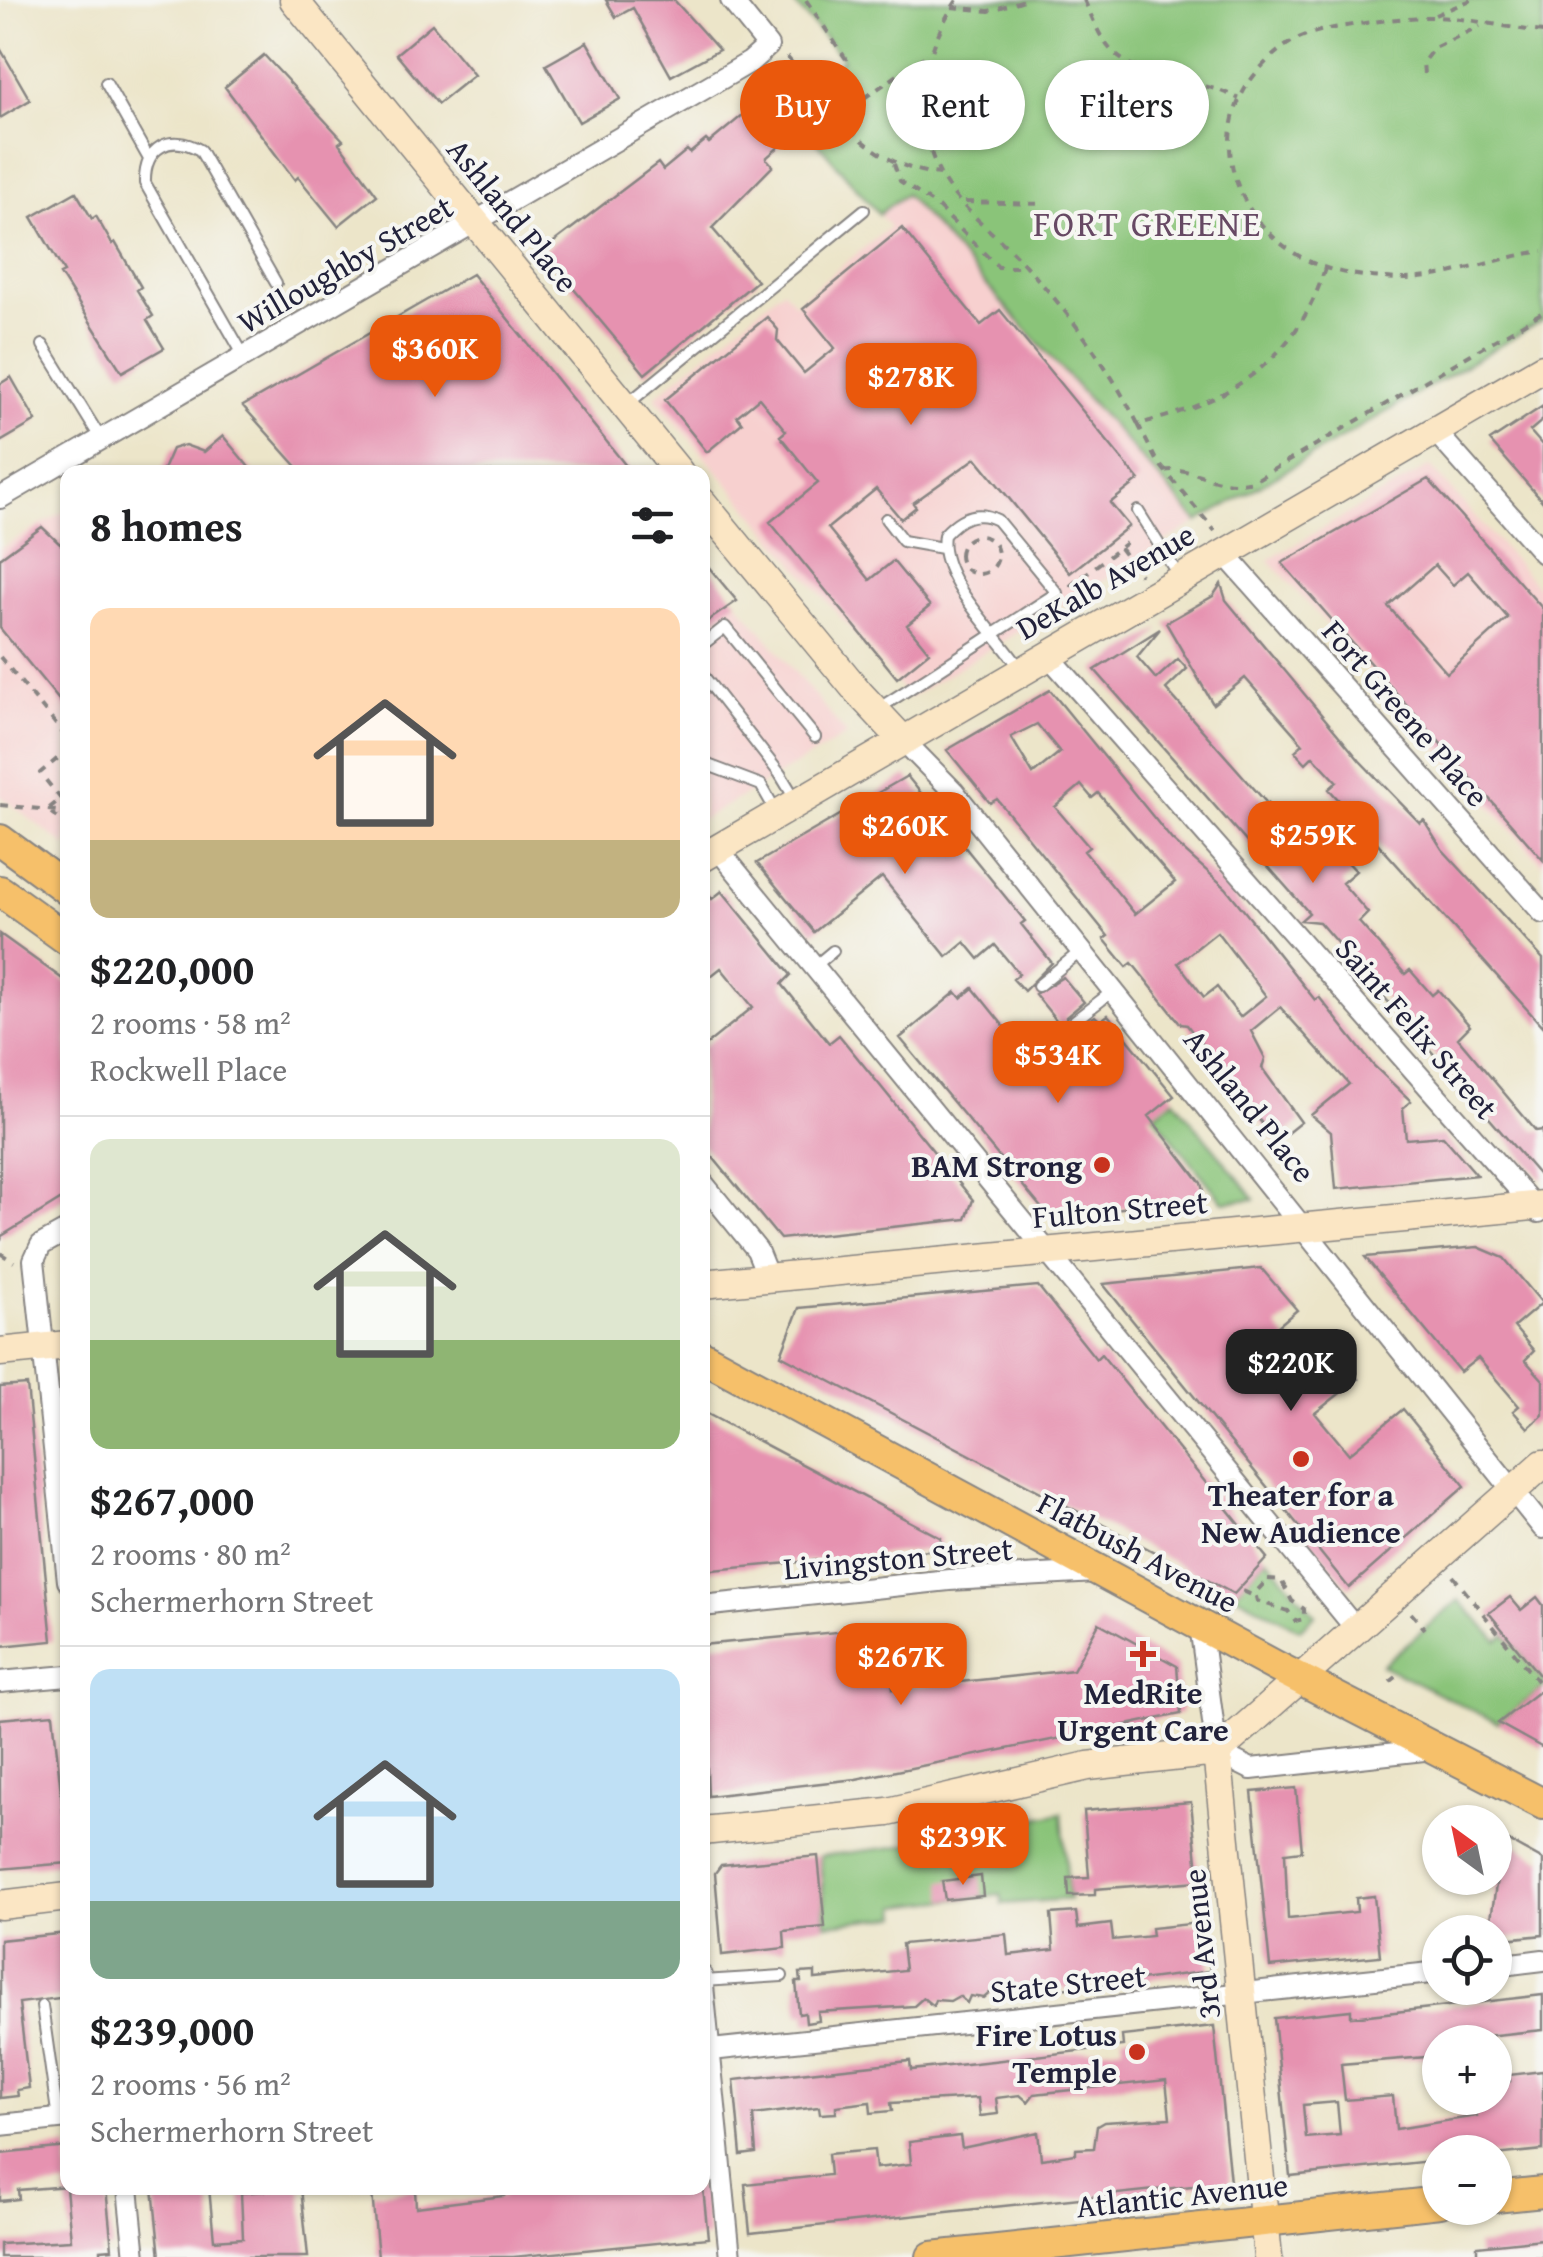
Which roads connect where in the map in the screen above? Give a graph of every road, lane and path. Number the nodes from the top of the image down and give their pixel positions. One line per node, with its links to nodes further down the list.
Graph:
1 (294, 0): 27 (main road, Ashland Place)
2 (731, 0): 27 (street, Willoughby Street)
3 (806, 0): 15 (path)
4 (956, 0): 8 (path)
5 (1024, 0): 8 (path)
6 (1084, 0): 19 (path)
7 (1471, 0): 9 (path)
8 (952, 7): 12 (path)
9 (1430, 17): 10 (path); 19 (path)
10 (1482, 24): 11 (path); 16 (path)
11 (1543, 32)
12 (926, 56): 18 (path); 23 (path)
13 (787, 57): 14 (path)
14 (790, 60)
15 (845, 60)
16 (1424, 74)
17 (106, 83): 21 (lane)
18 (866, 97)
19 (1239, 99): 30 (path)
20 (866, 140): 22 (path)
21 (148, 159): 31 (lane); 34 (lane)
22 (894, 164): 23 (path); 29 (path)
23 (940, 174): 24 (path)
24 (965, 202): 25 (path); 29 (path)
25 (1043, 204)
26 (864, 210): 36 (lane)
27 (474, 222): 34 (street, Willoughby Street); 36 (main road, Ashland Place)
28 (1543, 251): 30 (path)
29 (1026, 266): 37 (path)
30 (1325, 268): 37 (path)
31 (276, 283)
32 (1543, 312): 41 (path)
33 (43, 345): 39 (lane)
34 (245, 357): 39 (street, Willoughby Street)
35 (1543, 368): 38 (main road, DeKalb Avenue)
36 (624, 406): 40 (main road, Ashland Place)
37 (1138, 424): 41 (path)
38 (1434, 431): 47 (main road, DeKalb Avenue); 51 (street)
39 (102, 440): 42 (street, Willoughby Street)
40 (672, 465)
41 (1164, 471): 47 (path)
42 (0, 498)
43 (1138, 511): 53 (lane)
44 (710, 512): 63 (main road, Ashland Place)
45 (886, 519): 49 (lane)
46 (969, 540): 46 (path)
47 (1220, 542): 53 (main road, DeKalb Avenue); 80 (street, Fort Greene Place)
48 (1126, 543): 50 (path)
49 (942, 548): 57 (lane); 57 (lane)
50 (1120, 548): 52 (path); 54 (path)
51 (1543, 553)
52 (1140, 575)
53 (1180, 578): 59 (main road, DeKalb Avenue)
54 (1069, 587)
55 (1077, 596): 56 (path)
56 (1085, 608)
57 (995, 633): 61 (lane); 63 (lane)
58 (710, 638): 65 (lane)
59 (1048, 655): 61 (main road, DeKalb Avenue); 89 (street, Saint Felix Street)
60 (0, 657): 64 (path)
61 (1021, 670): 66 (main road, DeKalb Avenue)
62 (710, 684): 72 (lane)
63 (875, 711): 66 (main road, Ashland Place)
64 (60, 729)
65 (815, 737)
66 (902, 740): 72 (main road, DeKalb Avenue); 83 (street, Ashland Place)
67 (60, 756): 69 (path)
68 (710, 766): 72 (lane)
69 (60, 797)
70 (60, 799): 73 (path)
71 (0, 805): 73 (path)
72 (787, 808): 77 (main road, DeKalb Avenue)
73 (47, 810): 74 (path); 75 (path)
74 (60, 811)
75 (60, 819)
76 (0, 840): 78 (main road)
77 (710, 853): 84 (street)
78 (60, 884)
79 (0, 891): 81 (main road)
80 (1543, 913)
81 (60, 934)
82 (833, 951): 84 (lane)
83 (1082, 951): 85 (lane); 86 (street, Ashland Place)
84 (814, 967): 92 (street)
85 (1038, 986)
86 (1113, 990): 87 (lane); 90 (street, Ashland Place)
87 (1074, 1021)
88 (710, 1192): 93 (street)
89 (1540, 1209): 90 (main road, Fulton Street)
90 (1302, 1229): 92 (main road, Fulton Street); 100 (street, Ashland Place)
91 (60, 1235): 95 (street)
92 (1044, 1252): 93 (main road, Fulton Street); 114 (street)
93 (768, 1277): 94 (main road, Fulton Street)
94 (710, 1283)
95 (56, 1346): 96 (main road); 98 (street)
96 (0, 1352)
97 (710, 1360): 104 (main road, Flatbush Avenue)
98 (60, 1424)
99 (1543, 1464): 100 (main road)
100 (1513, 1491): 101 (street, Ashland Place); 114 (main road)
101 (1543, 1528)
102 (998, 1548): 103 (path)
103 (997, 1558)
104 (1099, 1572): 110 (street, Livingston Street); 112 (main road, Flatbush Avenue)
105 (1451, 1573): 118 (path)
106 (1296, 1585): 107 (path)
107 (1289, 1590): 109 (path); 109 (path)
108 (1243, 1591): 109 (path)
109 (1254, 1596)
110 (710, 1605)
111 (1408, 1610): 113 (path)
112 (1200, 1625): 117 (main road, Flatbush Avenue); 122 (street, 3rd Avenue)
113 (1425, 1628)
114 (1356, 1630): 117 (main road)
115 (1400, 1674): 120 (path)
116 (60, 1677): 119 (street)
117 (1300, 1678): 121 (main road, Flatbush Avenue); 122 (main road)
118 (1538, 1681)
119 (0, 1682)
120 (1390, 1682)
121 (1440, 1748): 122 (street); 123 (main road, Flatbush Avenue)
122 (1217, 1752): 124 (main road); 132 (main road, 3rd Avenue)
123 (1543, 1804)
124 (710, 1830)
125 (60, 1898): 126 (main road)
126 (0, 1905)
127 (1543, 1960): 128 (street)
128 (1512, 1964)
129 (1422, 1974): 132 (street, State Street)
130 (782, 1976): 131 (lane)
131 (710, 1978)
132 (1242, 1995): 134 (street, State Street); 143 (main road, 3rd Avenue)
133 (42, 2006): 136 (lane)
134 (710, 2051)
135 (710, 2085): 145 (street)
136 (60, 2102)
137 (60, 2118): 138 (street)
138 (0, 2124)
139 (1543, 2192): 141 (main road)
140 (129, 2195): 144 (street)
141 (1512, 2195)
142 (1422, 2204): 143 (main road, Atlantic Avenue)
143 (1264, 2222): 146 (main road, Atlantic Avenue); 147 (main road, 3rd Avenue)
144 (135, 2257)
145 (730, 2257)
146 (932, 2257)
147 (1268, 2257)

